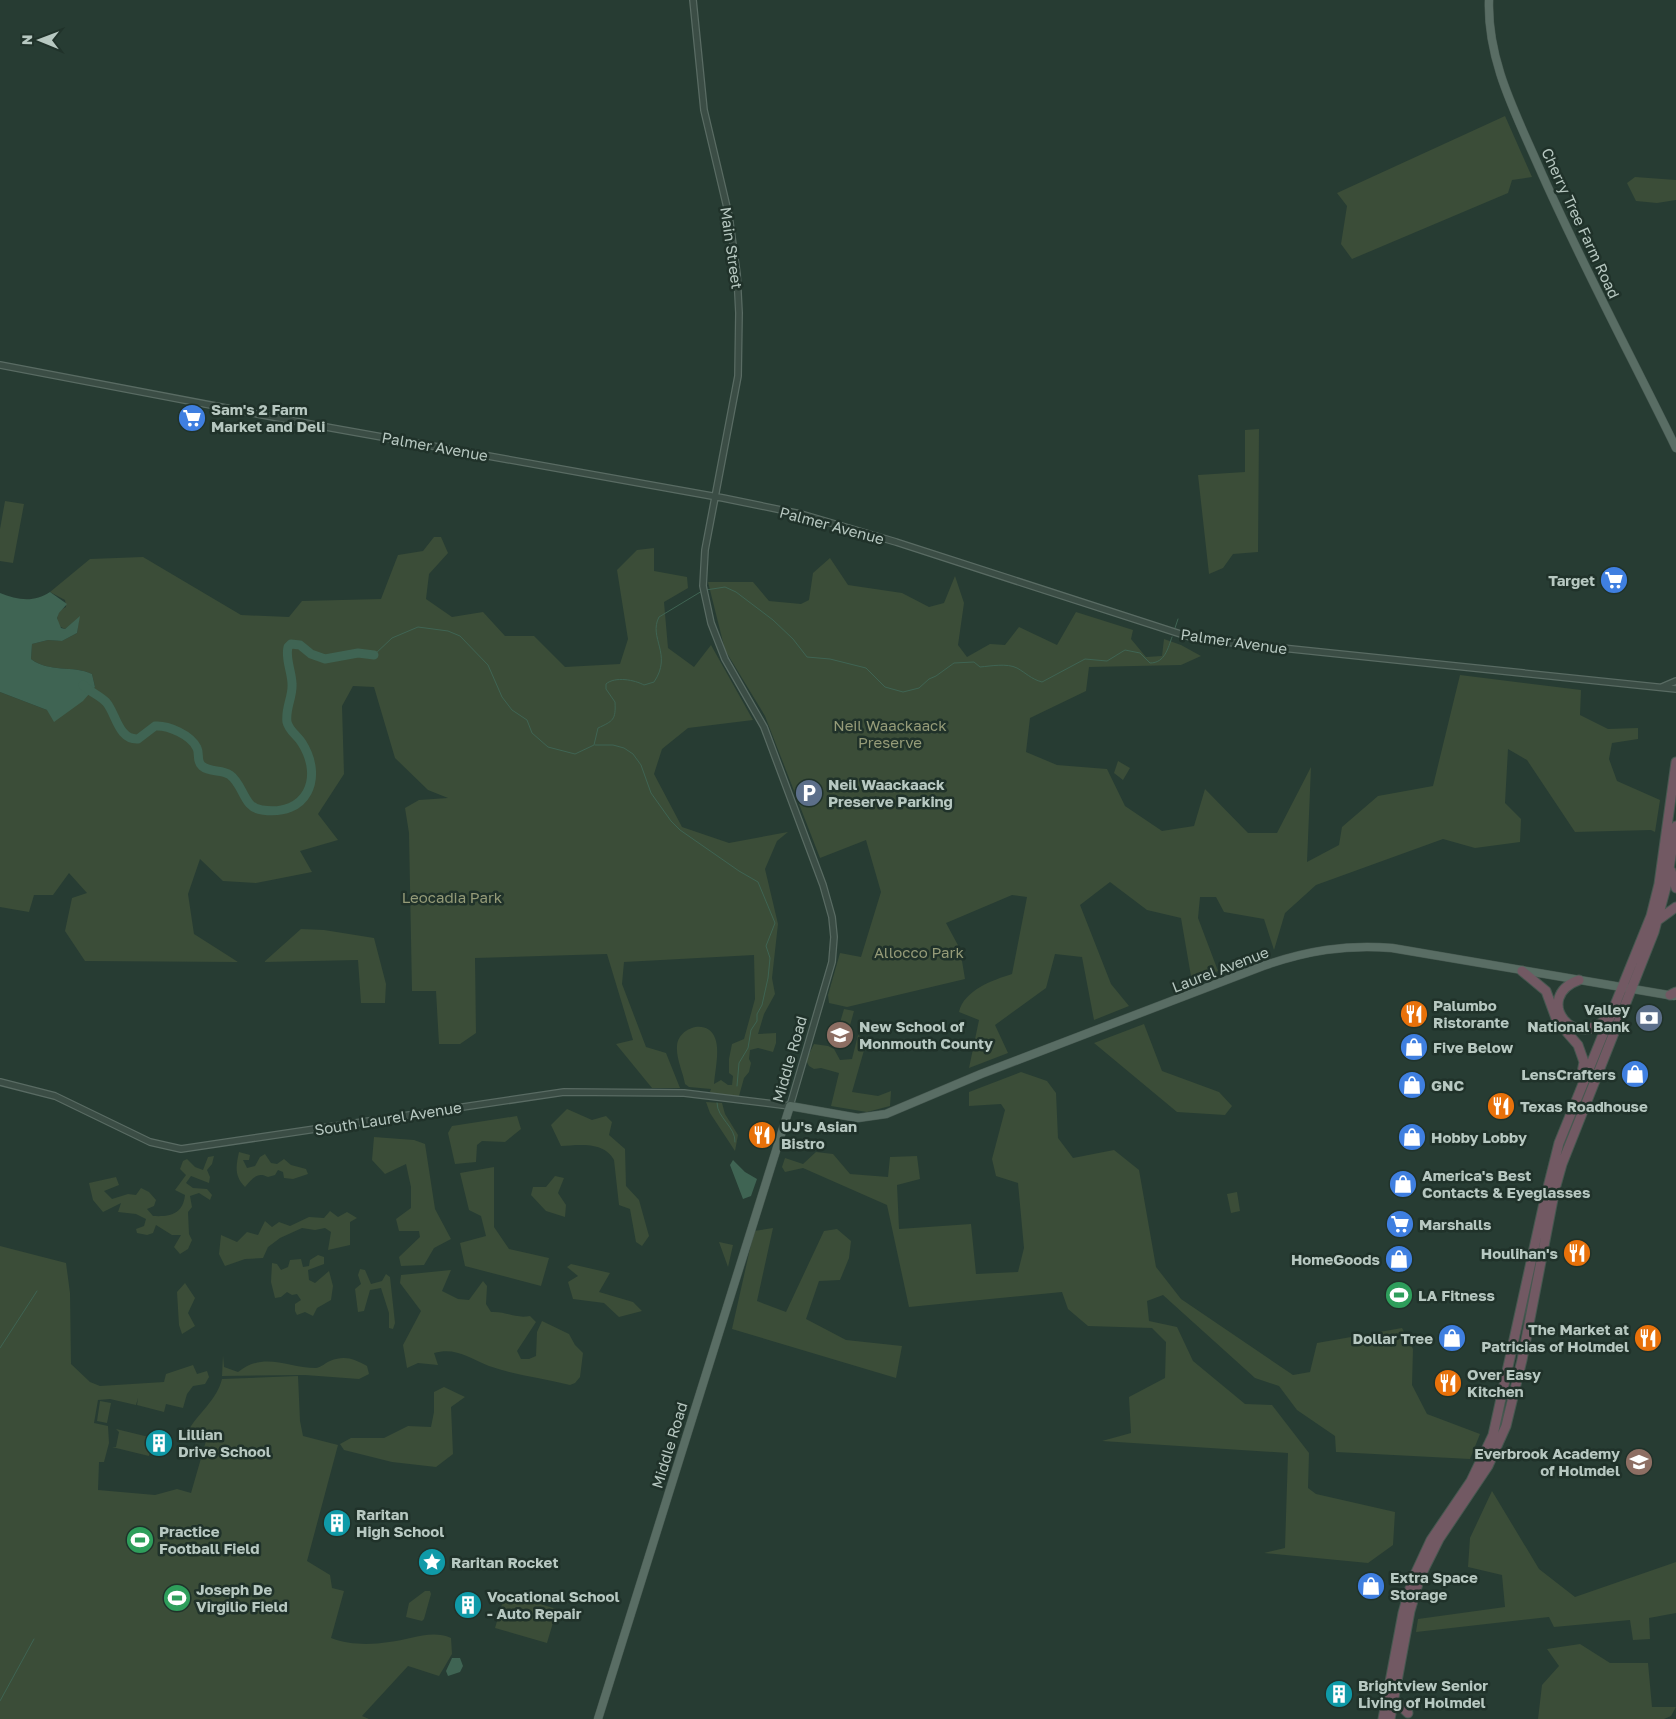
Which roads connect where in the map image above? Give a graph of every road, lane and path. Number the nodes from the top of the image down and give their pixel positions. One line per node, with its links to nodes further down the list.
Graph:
1 (693, 0): 5 (street, Main Street)
2 (1489, 0): 4 (main road, Cherry Tree Farm Road)
3 (0, 365): 5 (street, Palmer Avenue)
4 (1676, 448)
5 (714, 497): 7 (street, Palmer Avenue); 21 (street, Middle Road)
6 (1676, 681): 7 (street, Palmer Avenue)
7 (1659, 687): 8 (street, Palmer Avenue)
8 (1676, 689)
9 (1676, 762): 17 (highway)
10 (1676, 826): 11 (highway)
11 (1670, 861): 12 (highway); 14 (highway)
12 (1676, 888)
13 (1676, 907): 14 (highway)
14 (1657, 920): 17 (highway)
15 (1522, 971): 16 (main road, Laurel Avenue); 21 (main road, Laurel Avenue); 22 (highway)
16 (1579, 980): 17 (main road, Laurel Avenue); 19 (highway)
17 (1627, 988): 18 (main road, Laurel Avenue); 19 (highway); 23 (highway)
18 (1674, 995)
19 (1617, 1004): 22 (highway)
20 (0, 1082): 21 (street, South Laurel Avenue)
21 (790, 1106): 24 (main road, Middle Road)
22 (1573, 1109): 25 (highway)
23 (1394, 1699): 26 (highway); 27 (highway)
24 (598, 1719)
25 (1383, 1719)
26 (1390, 1719)
27 (1394, 1719)

